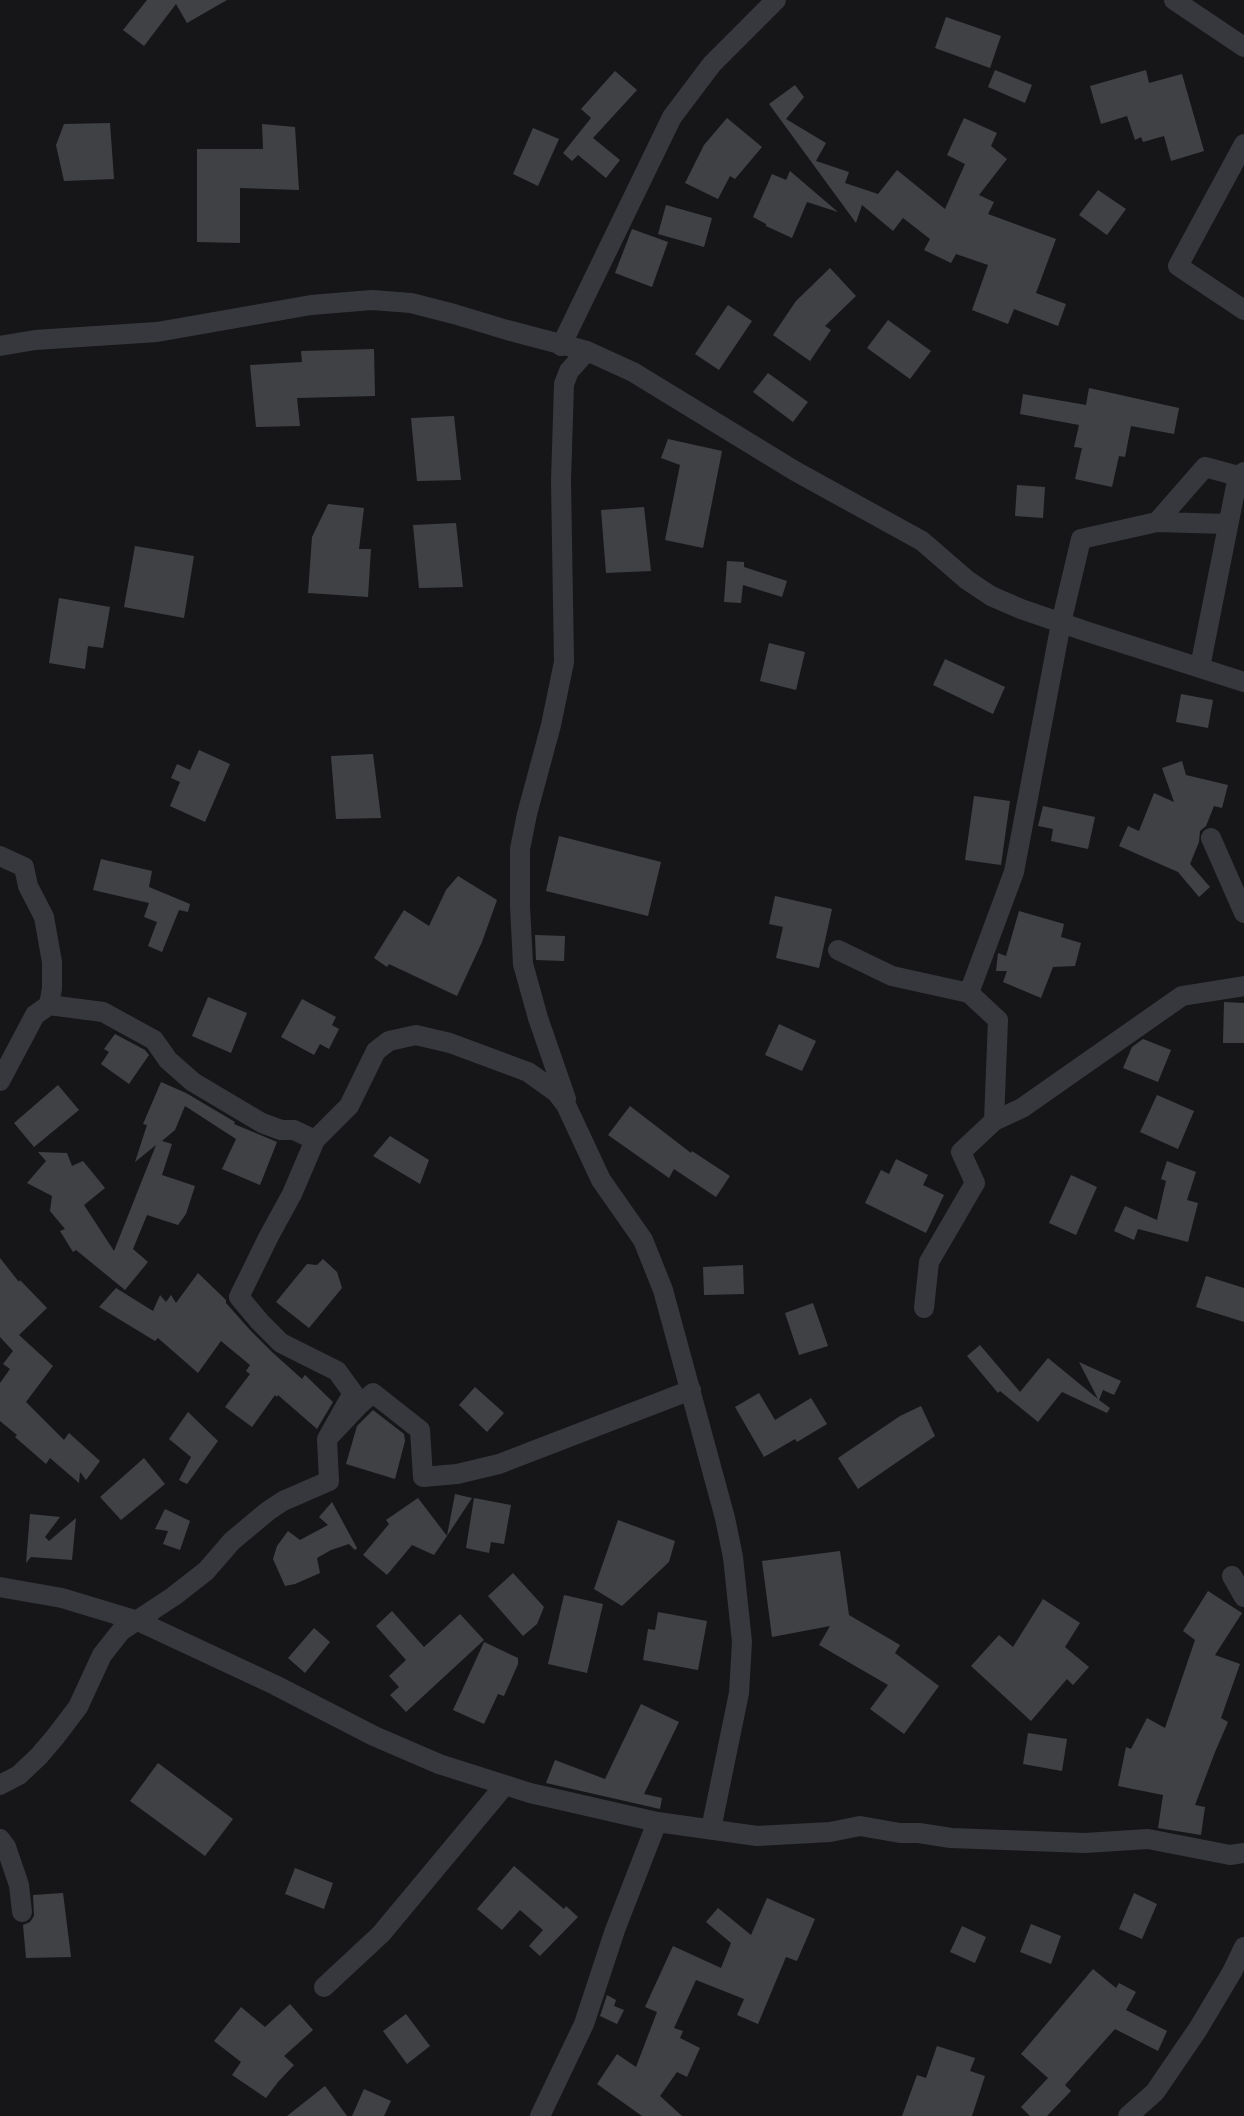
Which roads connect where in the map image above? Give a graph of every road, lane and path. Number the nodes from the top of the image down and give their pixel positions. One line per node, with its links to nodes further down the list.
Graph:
1 (776, 0): 7 (street)
2 (1174, 0): 3 (street)
3 (1244, 47)
4 (1244, 144): 5 (street)
5 (1244, 310)
6 (0, 346): 7 (street)
7 (561, 346): 8 (street)
8 (587, 351): 12 (street); 23 (street)
9 (1241, 474): 10 (street); 11 (street)
10 (1157, 522): 11 (street); 12 (street)
11 (1228, 524): 13 (street)
12 (1061, 623): 13 (street); 20 (street)
13 (1200, 667): 14 (street)
14 (1244, 682)
15 (1211, 838): 17 (street)
16 (0, 856): 21 (street)
17 (1244, 913)
18 (838, 950): 20 (street)
19 (1244, 986): 24 (street)
20 (969, 993): 24 (street)
21 (49, 1005): 22 (street); 25 (street)
22 (0, 1081)
23 (573, 1118): 25 (street); 27 (street)
24 (994, 1121): 26 (street)
25 (315, 1140): 28 (street)
26 (924, 1308)
27 (691, 1390): 28 (street); 36 (street)
28 (327, 1439): 32 (street)
29 (1232, 1576): 31 (street)
30 (0, 1587): 32 (street)
31 (1244, 1597)
32 (138, 1621): 33 (street); 34 (street)
33 (0, 1785)
34 (505, 1785): 35 (street); 42 (street)
35 (657, 1822): 36 (street); 43 (street)
36 (711, 1829): 38 (street)
37 (0, 1839): 39 (street)
38 (1244, 1853)
39 (22, 1912)
40 (1244, 1947): 41 (street)
41 (1238, 1976): 44 (street)
42 (324, 1987)
43 (540, 2116)
44 (1128, 2116)

